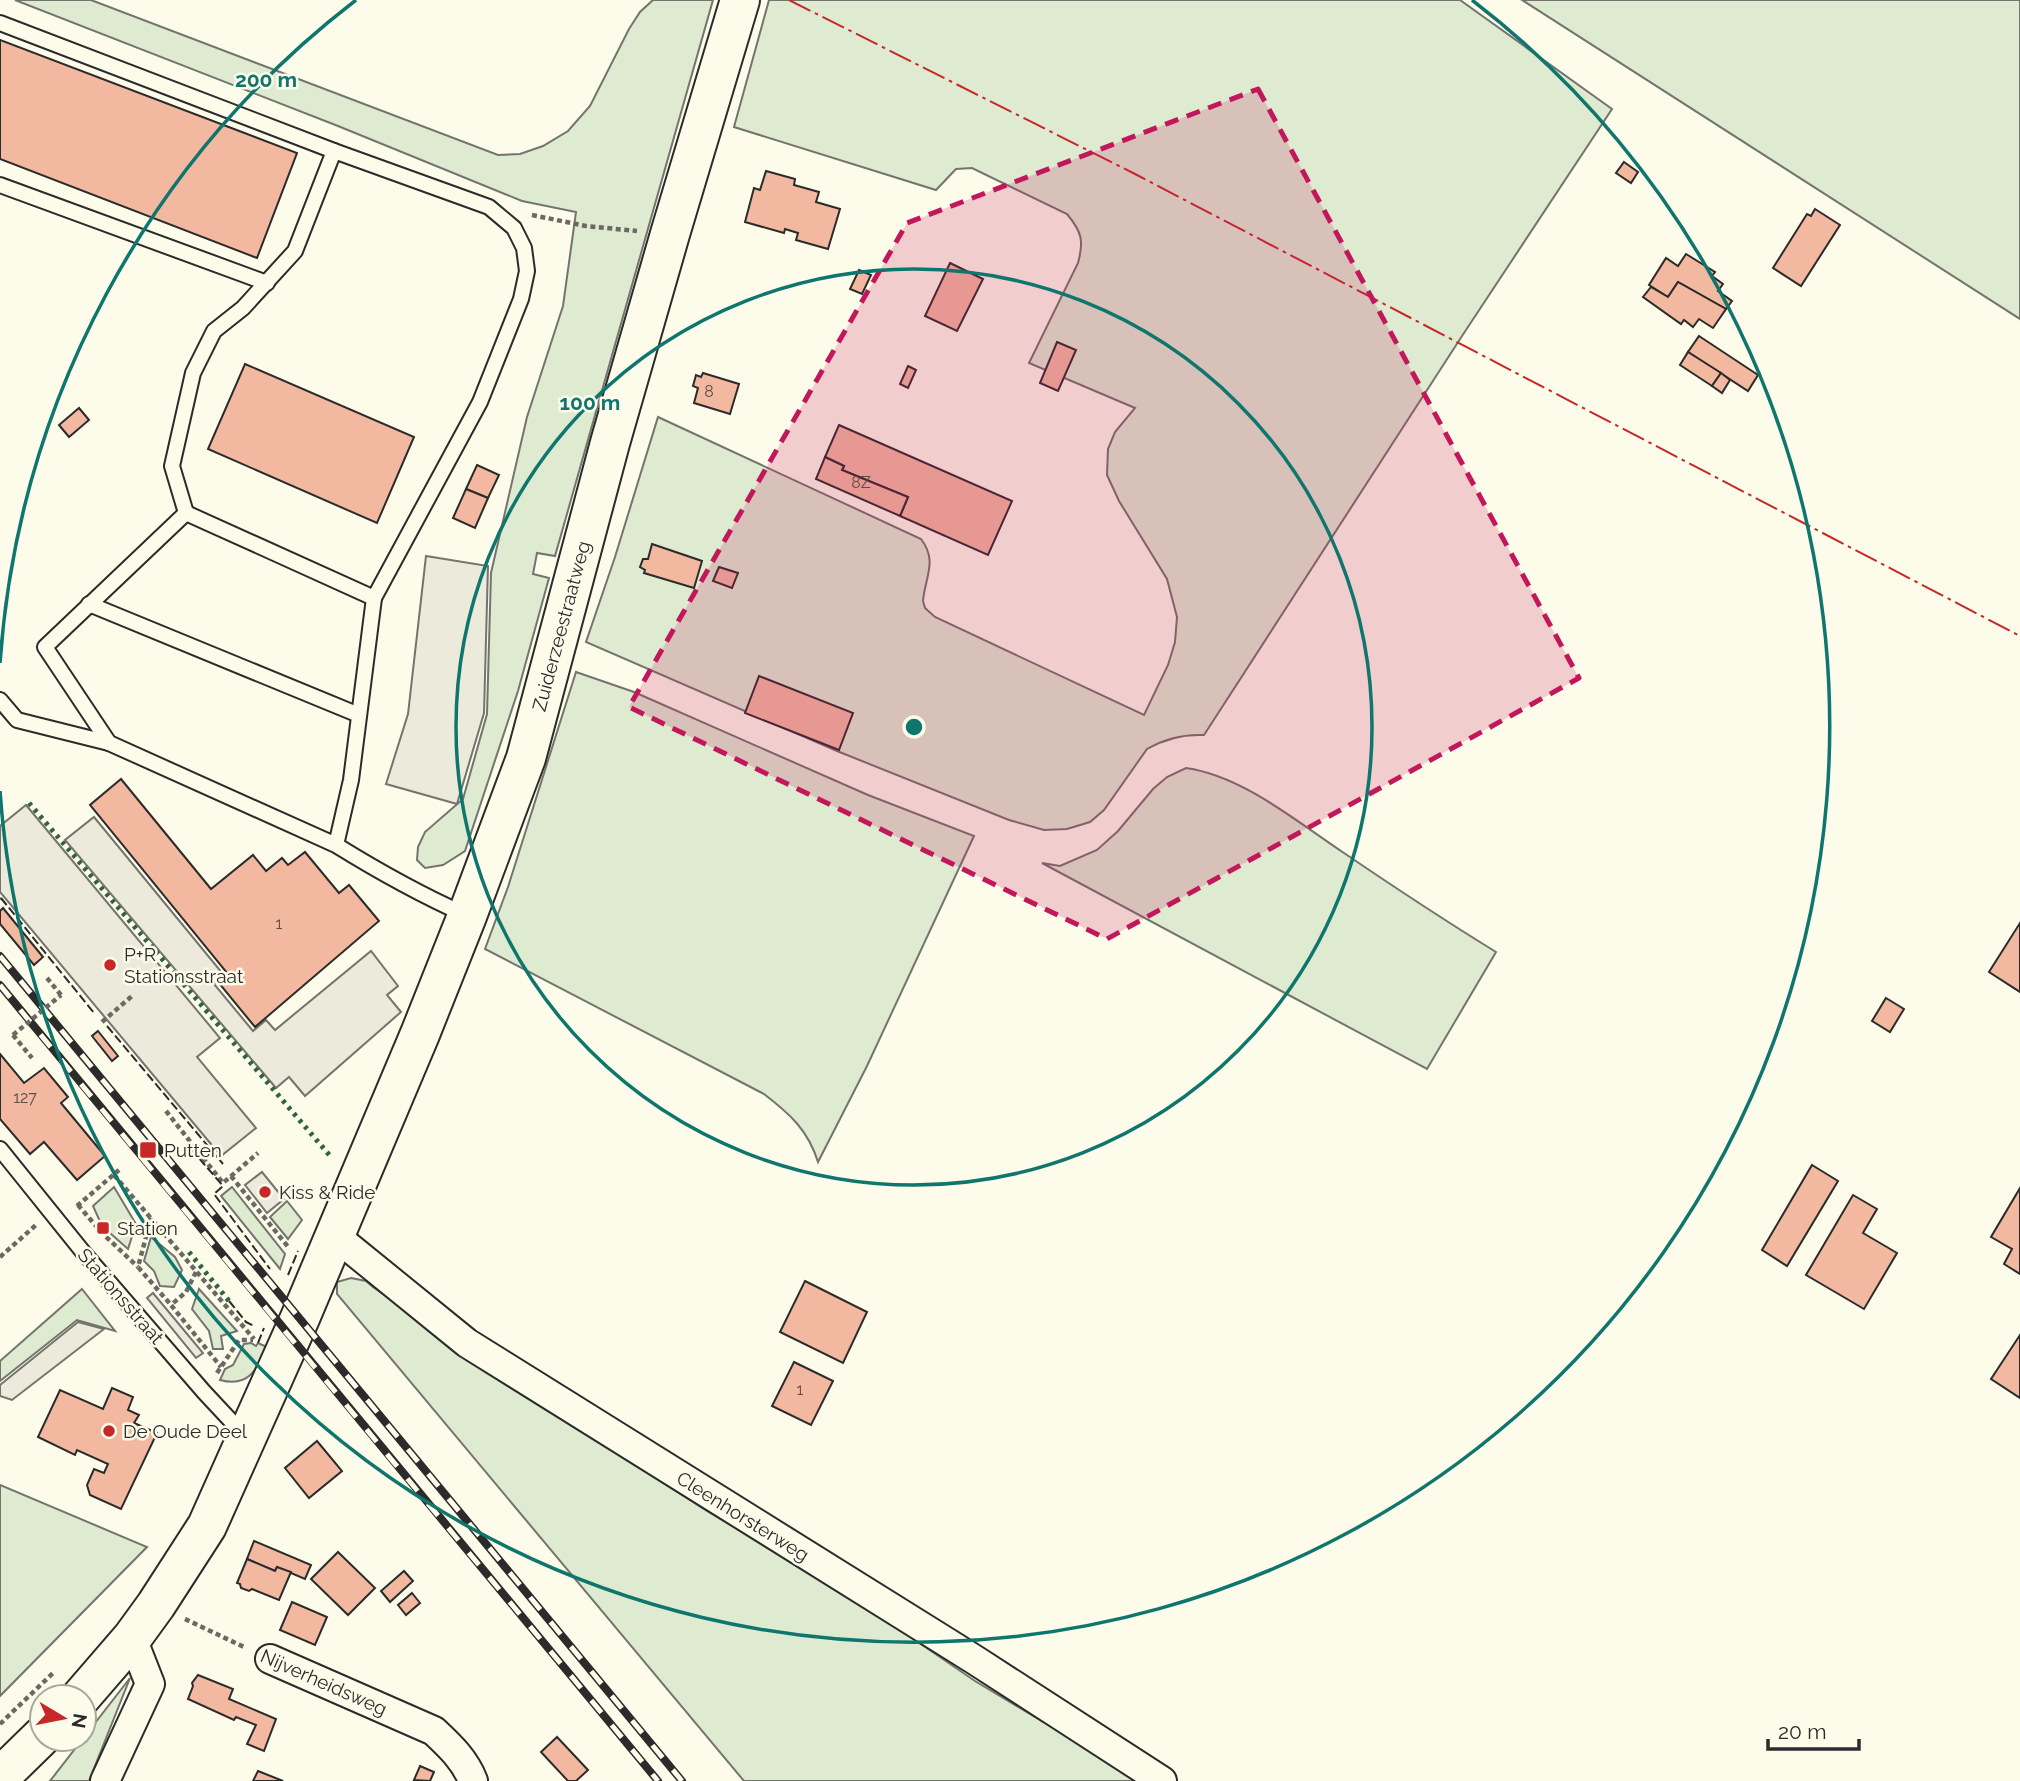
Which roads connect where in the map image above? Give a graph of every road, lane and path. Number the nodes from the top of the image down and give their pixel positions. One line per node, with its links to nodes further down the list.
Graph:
1 (740, 0): 6 (street, Zuiderzeestraatweg)
2 (0, 23): 3 (lane)
3 (334, 150): 5 (lane); 7 (lane)
4 (0, 185): 7 (lane)
5 (489, 207): 6 (path); 9 (lane)
6 (670, 234): 15 (street, Zuiderzeestraatweg)
7 (267, 283): 8 (lane)
8 (186, 513): 9 (lane); 10 (lane)
9 (374, 598): 12 (lane)
10 (89, 604): 12 (lane); 13 (lane)
11 (0, 700): 13 (lane)
12 (359, 715): 14 (lane)
13 (109, 743): 14 (lane)
14 (336, 845): 15 (lane)
15 (467, 916): 30 (street, Zuiderzeestraatweg)
16 (47, 978): 19 (path, bridge)
17 (132, 996): 18 (path)
18 (102, 1022)
19 (32, 1058)
20 (166, 1111): 25 (path)
21 (0, 1149): 27 (lane, Stationsstraat)
22 (258, 1153): 25 (path)
23 (119, 1170): 24 (path)
24 (114, 1175): 26 (path); 28 (path)
25 (231, 1176): 31 (path)
26 (78, 1205): 29 (path); 33 (path)
27 (50, 1213): 29 (lane, Stationsstraat); 32 (path)
28 (151, 1217): 33 (path); 34 (path)
29 (60, 1224): 38 (lane, Stationsstraat)
30 (334, 1235): 38 (street); 49 (street, Cleenhorsterweg)
31 (289, 1248)
32 (0, 1257)
33 (138, 1267): 35 (path)
34 (196, 1272): 35 (path); 36 (path)
35 (171, 1305): 37 (path)
36 (255, 1339)
37 (221, 1367)
38 (247, 1438): 39 (street)
39 (156, 1605): 40 (street); 41 (path, Nijverheidsweg)
40 (132, 1637): 42 (street); 47 (street)
41 (270, 1659): 48 (street, Nijverheidsweg)
42 (92, 1683)
43 (28, 1750): 45 (street)
44 (45, 1753): 46 (street)
45 (0, 1777)
46 (29, 1781)
47 (105, 1781)
48 (473, 1781)
49 (1162, 1781)

